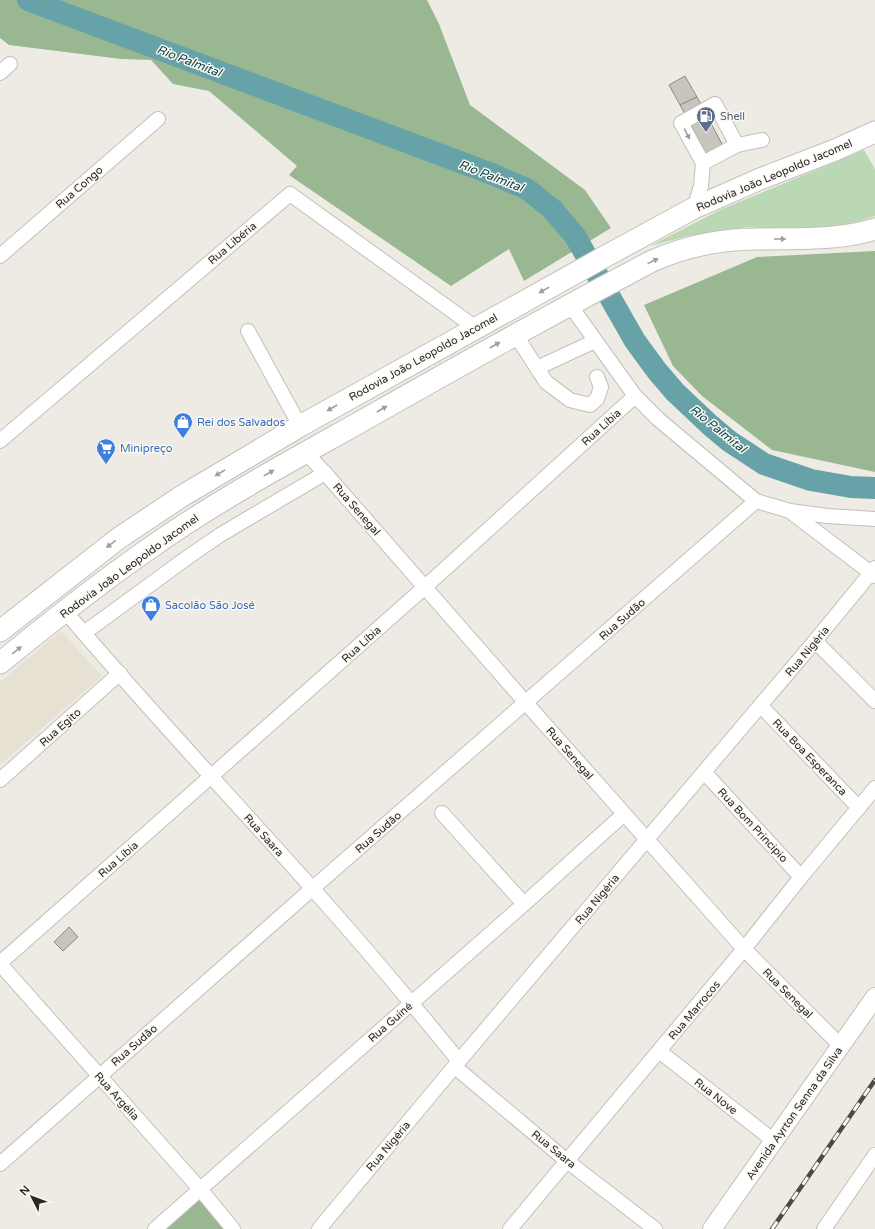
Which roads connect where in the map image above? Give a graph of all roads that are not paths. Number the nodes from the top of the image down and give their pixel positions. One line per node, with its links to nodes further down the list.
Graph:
1 (158, 118): 8 (street, Rua Congo)
2 (875, 132): 6 (highway, Rodovia João Leopoldo Jacomel)
3 (762, 140): 4 (street)
4 (737, 145): 5 (street); 5 (street, one-way to 5)
5 (703, 163): 6 (street)
6 (694, 208): 10 (highway, Rodovia João Leopoldo Jacomel, one-way to 10)
7 (875, 229): 9 (highway, Rodovia João Leopoldo Jacomel, one-way to 7)
8 (0, 256)
9 (570, 305): 12 (highway, Rodovia João Leopoldo Jacomel); 13 (street)
10 (476, 328): 17 (highway, Rodovia João Leopoldo Jacomel, one-way to 17); 18 (street, Rua Libéria)
11 (248, 331): 17 (street)
12 (515, 334): 14 (street); 19 (highway, Rodovia João Leopoldo Jacomel, one-way to 12)
13 (595, 341): 14 (street); 16 (street)
14 (537, 368): 15 (street)
15 (597, 377)
16 (635, 396): 21 (street); 25 (street, Rua Líbia)
17 (300, 426): 27 (highway, Rodovia João Leopoldo Jacomel, one-way to 27)
18 (0, 441)
19 (306, 453): 20 (street, Rua Senegal); 26 (highway, Rodovia João Leopoldo Jacomel, one-way to 19)
20 (325, 473): 25 (street, Rua Senegal); 28 (street)
21 (756, 501): 22 (street); 33 (street, Rua Sudão)
22 (790, 511): 23 (street); 24 (street)
23 (875, 519)
24 (874, 572): 29 (street, Rua Nigéria)
25 (425, 588): 33 (street, Rua Senegal); 36 (street, Rua Líbia)
26 (65, 611): 28 (street, Rua Saara); 30 (highway, Rodovia João Leopoldo Jacomel, one-way to 26)
27 (0, 631)
28 (84, 633): 31 (street, Rua Saara)
29 (815, 641): 32 (street); 34 (street, Rua Nigéria)
30 (0, 663)
31 (120, 673): 36 (street, Rua Saara); 37 (street, Rua Egito)
32 (875, 701)
33 (526, 703): 41 (street, Rua Senegal); 44 (street, Rua Sudão)
34 (761, 706): 35 (street, Rua Nigéria); 39 (street, Rua Boa Esperanca)
35 (704, 772): 42 (street, Rua Nigéria); 43 (street, Rua Bom Principio)
36 (211, 777): 44 (street, Rua Saara); 47 (street, Rua Líbia)
37 (0, 780)
38 (875, 788): 39 (street, Rua Marrocos)
39 (859, 808): 43 (street, Rua Marrocos)
40 (442, 813): 45 (street)
41 (624, 814): 42 (street, Rua Senegal); 45 (street, Rua Guiné)
42 (647, 840): 46 (street, Rua Senegal); 52 (street, Rua Nigéria)
43 (801, 877): 46 (street, Rua Marrocos)
44 (313, 888): 49 (street, Rua Saara); 53 (street, Rua Sudão)
45 (524, 904): 49 (street, Rua Guiné)
46 (744, 949): 50 (street, Rua Senegal); 51 (street, Rua Marrocos)
47 (0, 964): 53 (street, Rua Argélia)
48 (875, 997): 50 (main road, Avenida Ayrton Senna da Silva)
49 (412, 1002): 52 (street, Rua Saara); 58 (street, Rua Guiné)
50 (841, 1046): 54 (main road, Avenida Ayrton Senna da Silva)
51 (659, 1051): 54 (street, Rua Nove); 56 (street, Rua Marrocos)
52 (457, 1064): 56 (street, Rua Saara); 61 (street, Rua Nigéria)
53 (99, 1076): 57 (street, Rua Sudão); 58 (street, Rua Argélia)
54 (774, 1141): 64 (main road, Avenida Ayrton Senna da Silva)
55 (874, 1158): 65 (street)
56 (567, 1161): 62 (street, Rua Marrocos); 63 (street, Rua Saara)
57 (0, 1164)
58 (200, 1189): 59 (street, Rua Guiné); 60 (street, Rua Argélia)
59 (155, 1229)
60 (233, 1229)
61 (319, 1229)
62 (510, 1229)
63 (655, 1229)
64 (712, 1229)
65 (824, 1229)

